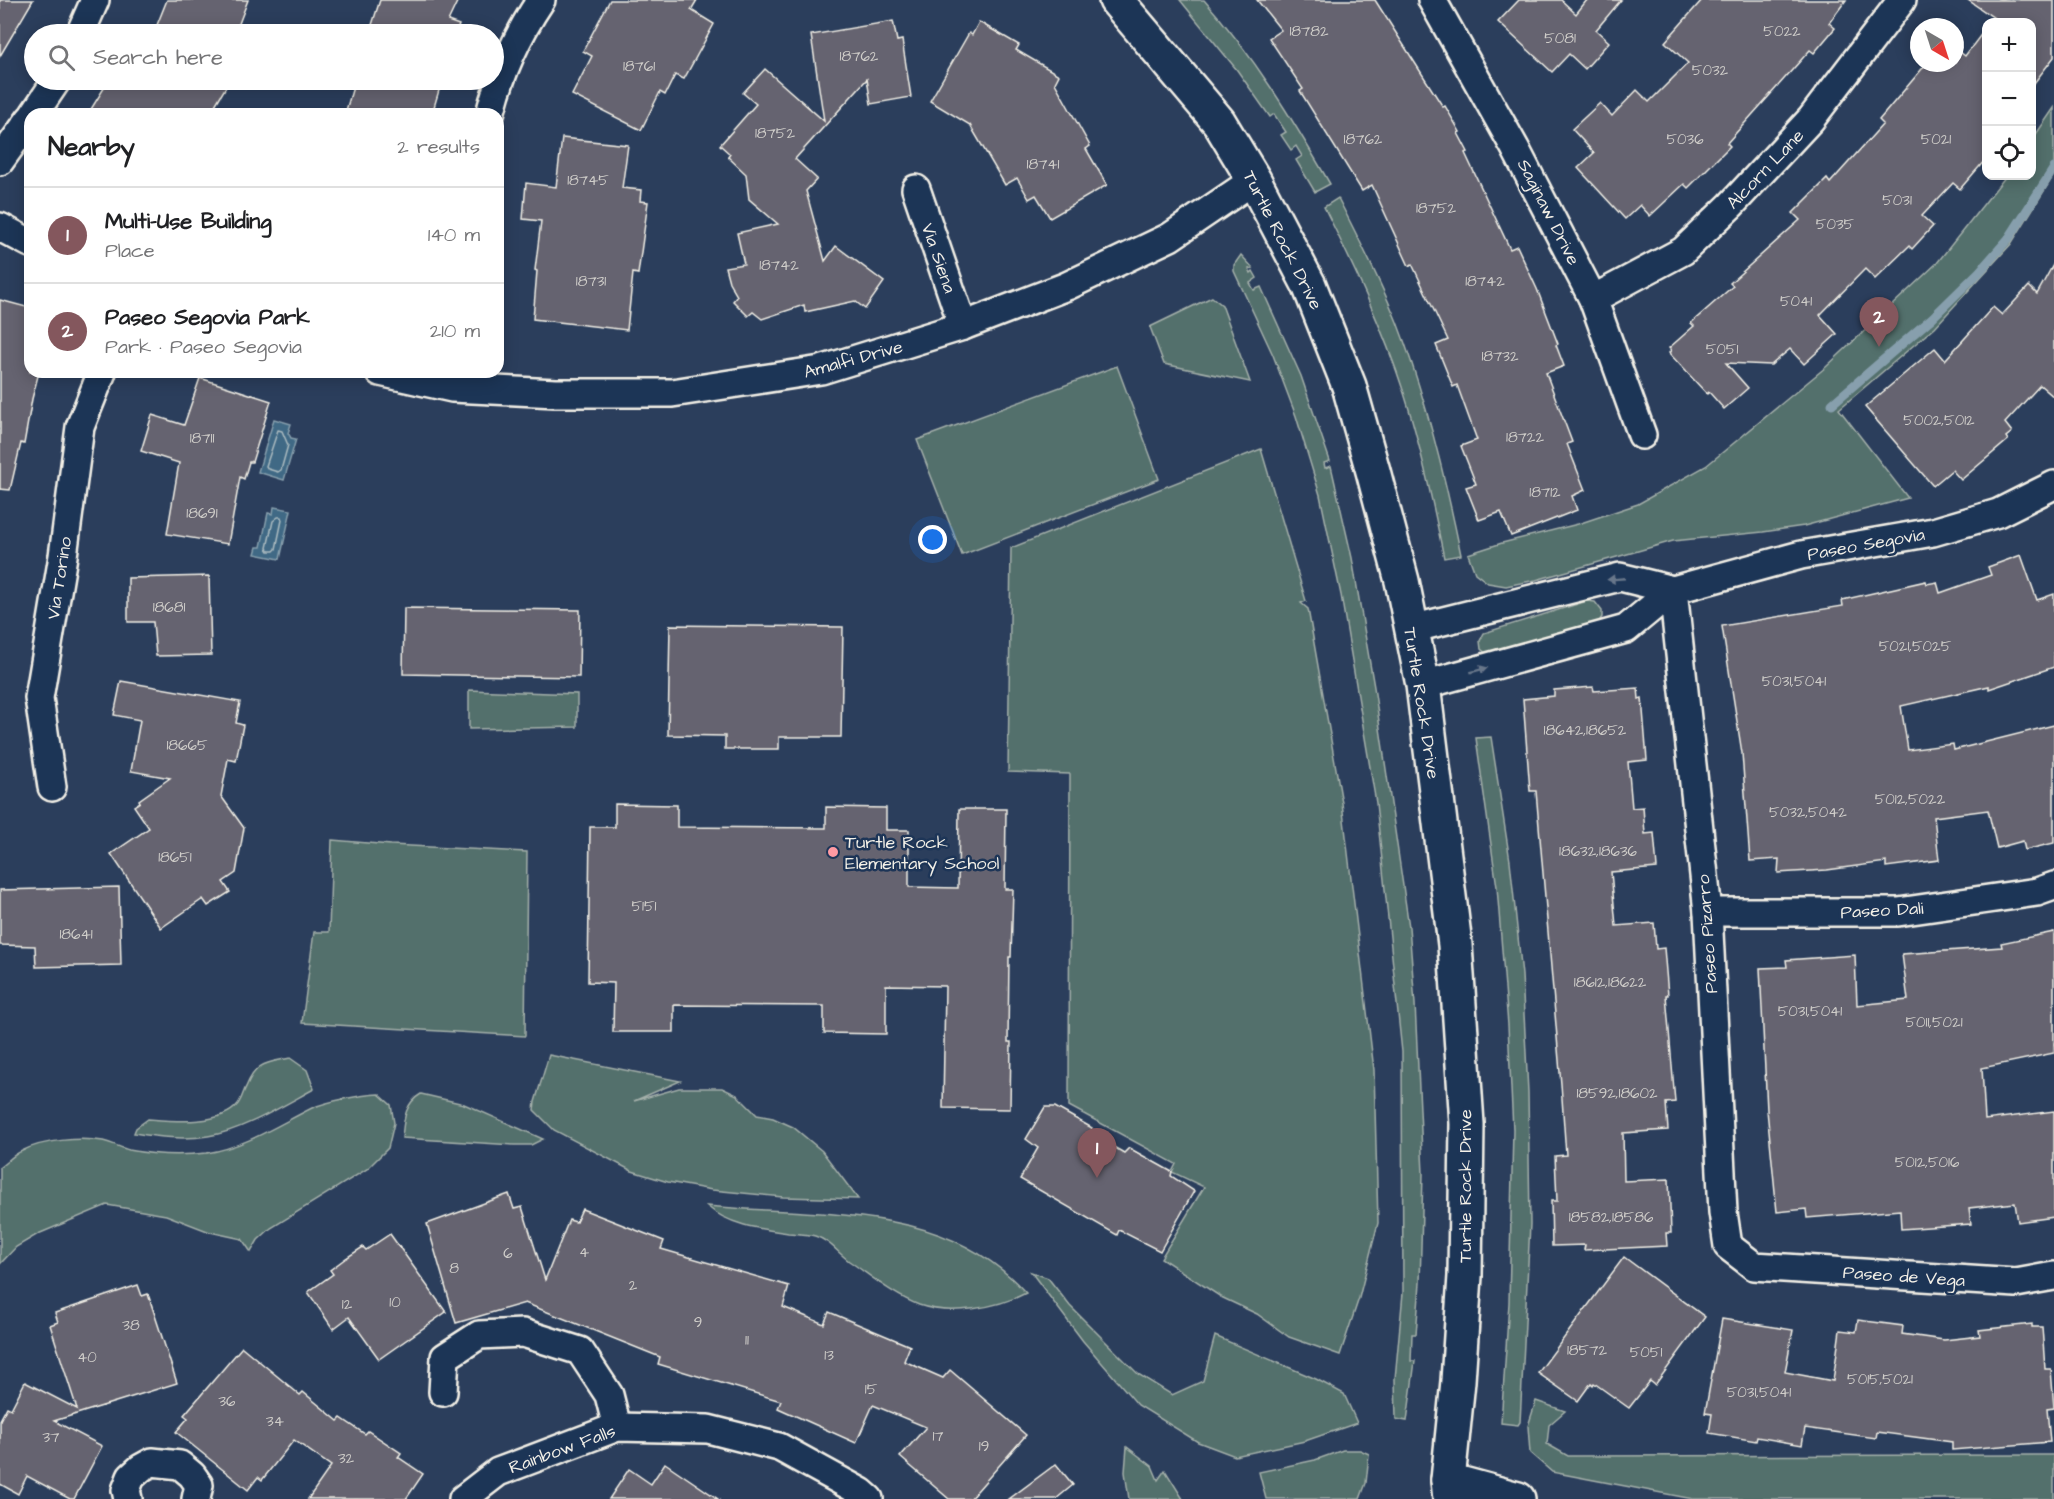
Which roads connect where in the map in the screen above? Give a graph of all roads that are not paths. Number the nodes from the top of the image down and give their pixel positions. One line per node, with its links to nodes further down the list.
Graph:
1 (95, 0): 6 (street)
2 (541, 0): 7 (street)
3 (1116, 0): 14 (street, Turtle Rock Drive)
4 (1432, 0): 18 (street, Saginaw Drive)
5 (1902, 0): 18 (street, Alcorn Lane)
6 (84, 24)
7 (504, 71)
8 (50, 90): 10 (street)
9 (496, 90): 11 (street)
10 (38, 108)
11 (492, 108)
12 (24, 127): 13 (street)
13 (0, 161)
14 (1254, 180): 19 (street, Amalfi Drive); 26 (street, Turtle Rock Drive)
15 (916, 189): 19 (street, Via Siena)
16 (0, 227): 17 (street)
17 (24, 240)
18 (1593, 299): 23 (street, Saginaw Drive)
19 (963, 326): 22 (street, Amalfi Drive)
20 (100, 378): 28 (street, Via Torino)
21 (434, 378): 22 (street, Amalfi Drive)
22 (452, 380)
23 (1642, 435)
24 (2054, 485): 25 (street, Paseo Segovia)
25 (1673, 590): 26 (street, Paseo Segovia, one-way to 26); 27 (street, Paseo Segovia, one-way to 25); 30 (street, Paseo Pizarro)
26 (1411, 629): 27 (street, Turtle Rock Drive)
27 (1423, 685): 35 (street, Turtle Rock Drive)
28 (52, 787)
29 (2054, 886): 30 (street, Paseo Dali)
30 (1708, 912): 31 (street, Paseo Pizarro)
31 (1754, 1266): 32 (street, Paseo de Vega)
32 (2054, 1276)
33 (443, 1392): 34 (street)
34 (617, 1427): 38 (street, Rainbow Falls); 39 (street, Rainbow Falls)
35 (1444, 1493): 40 (street)
36 (128, 1499): 37 (street)
37 (196, 1499)
38 (463, 1499)
39 (869, 1499)
40 (1518, 1499)

